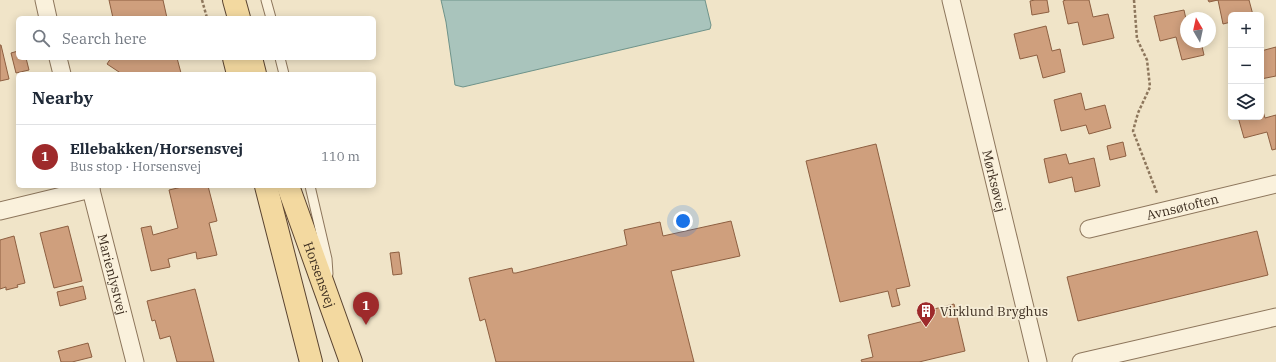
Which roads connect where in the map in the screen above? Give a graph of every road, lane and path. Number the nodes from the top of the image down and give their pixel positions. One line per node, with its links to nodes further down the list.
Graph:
1 (44, 0): 8 (street)
2 (202, 0): 9 (path)
3 (220, 0): 10 (main road)
4 (234, 0): 11 (main road)
5 (266, 0): 12 (lane)
6 (951, 0): 37 (street, Mørksøvej)
7 (1134, 0): 26 (path)
8 (48, 16)
9 (206, 16)
10 (224, 16)
11 (238, 16)
12 (270, 16)
13 (58, 60): 17 (street)
14 (234, 60): 18 (main road)
15 (252, 60): 19 (main road)
16 (280, 60): 20 (lane)
17 (62, 72)
18 (238, 72)
19 (254, 72)
20 (284, 72)
21 (1276, 184): 26 (street, Avnsøtoften)
22 (91, 188): 27 (street); 32 (street, Marienlystvej)
23 (267, 188): 31 (main road)
24 (289, 188): 29 (main road, Horsensvej)
25 (310, 188): 29 (lane)
26 (1164, 210): 28 (street, Avnsøtoften)
27 (0, 211)
28 (1088, 229)
29 (331, 305): 36 (main road, Horsensvej)
30 (1276, 317): 38 (street)
31 (300, 319): 33 (main road); 34 (main road); 35 (main road)
32 (135, 362)
33 (300, 362)
34 (311, 362)
35 (322, 362)
36 (351, 362)
37 (1038, 362)
38 (1081, 362)

